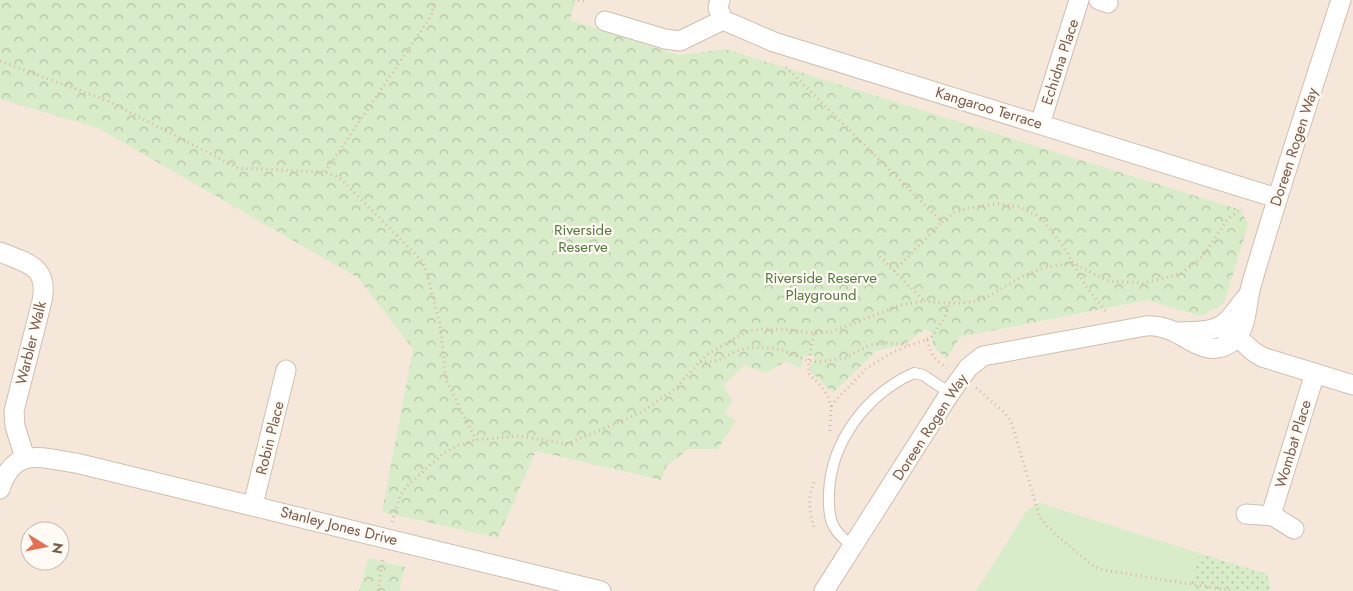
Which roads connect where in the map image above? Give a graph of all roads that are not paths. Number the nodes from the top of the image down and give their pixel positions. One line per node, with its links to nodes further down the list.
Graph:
1 (720, 0): 4 (street)
2 (1079, 0): 6 (street, Echidna Place)
3 (1341, 0): 7 (street, Doreen Rogen Way)
4 (722, 20): 5 (street); 6 (street, Kangaroo Terrace)
5 (605, 21)
6 (1040, 124): 7 (street, Kangaroo Terrace)
7 (1277, 198): 9 (street, Doreen Rogen Way)
8 (0, 252): 17 (street, Warbler Walk)
9 (1249, 295): 10 (street, Doreen Rogen Way); 12 (street, Doreen Rogen Way)
10 (1218, 327): 11 (street, Doreen Rogen Way); 12 (street)
11 (1175, 332): 12 (street, Doreen Rogen Way); 16 (street, Doreen Rogen Way)
12 (1236, 336): 14 (street)
13 (286, 370): 20 (street, Robin Place)
14 (1315, 373): 15 (street); 22 (street, Wombat Place)
15 (1353, 385)
16 (950, 393): 24 (street, Doreen Rogen Way); 24 (lane)
17 (23, 452): 18 (street); 19 (street); 20 (street, Stanley Jones Drive)
18 (0, 463)
19 (0, 489)
20 (253, 505): 25 (street, Stanley Jones Drive)
21 (1246, 514): 22 (street)
22 (1271, 515): 23 (street)
23 (1294, 529)
24 (853, 546): 26 (street, Doreen Rogen Way)
25 (601, 591)
26 (824, 591)

